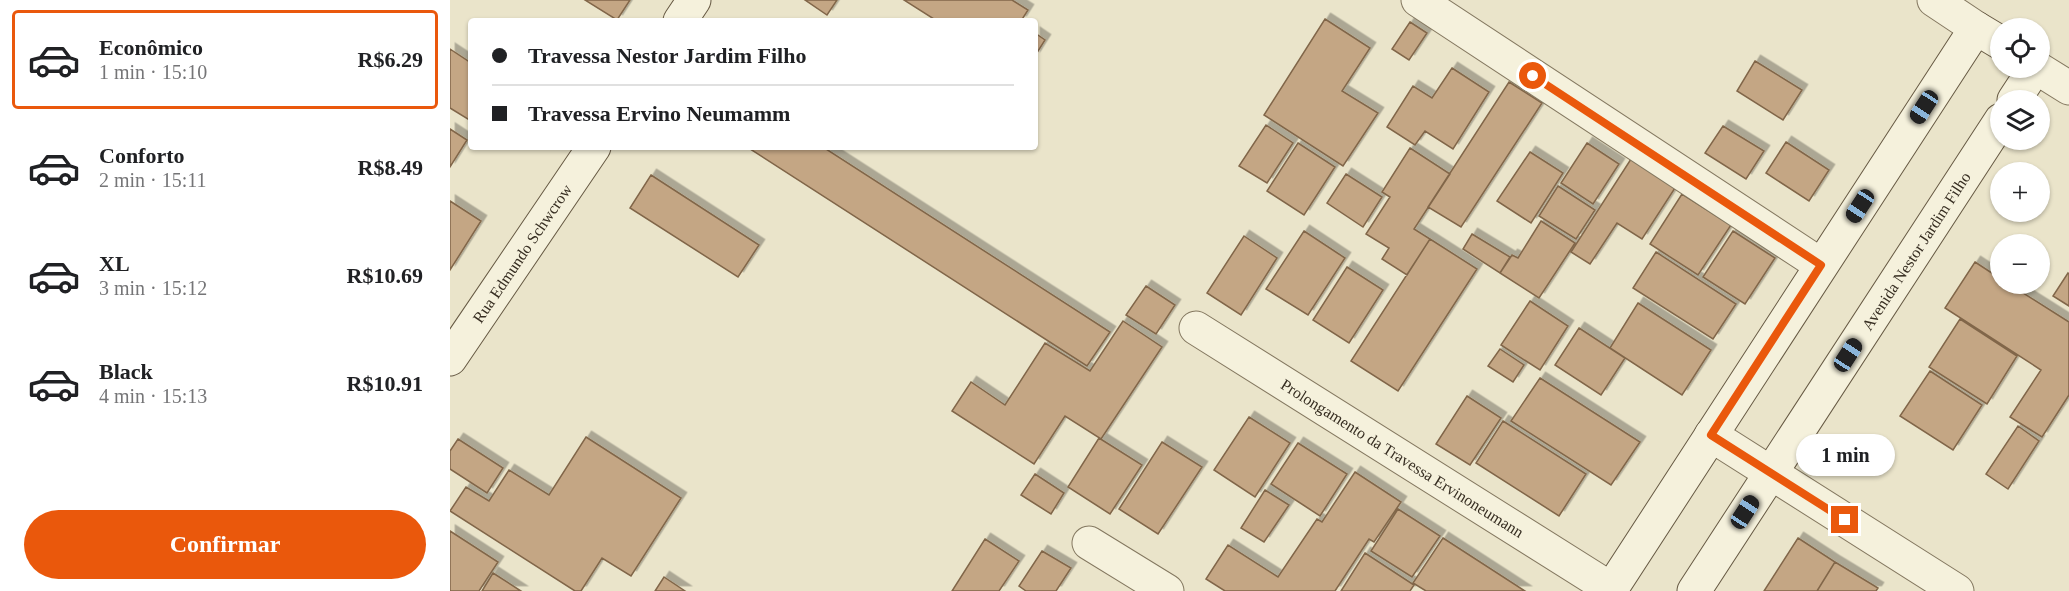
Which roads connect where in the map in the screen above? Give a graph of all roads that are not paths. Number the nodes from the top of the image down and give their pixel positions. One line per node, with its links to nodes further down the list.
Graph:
1 (694, 0): 4 (street)
2 (1418, 0): 10 (street)
3 (1934, 0): 5 (street)
4 (682, 18)
5 (1988, 35): 10 (street)
6 (2050, 76): 7 (street)
7 (2069, 88)
8 (1990, 137): 14 (street, Avenida Nestor Jardim Filho)
9 (592, 150): 12 (street, Rua Edmundo Schwcrow)
10 (1821, 265): 13 (street)
11 (1196, 328): 16 (street, Prolongamento da Travessa Ervinoneumann)
12 (450, 360)
13 (1711, 435): 14 (street); 16 (street)
14 (1771, 473): 18 (street, Avenida Nestor Jardim Filho); 19 (street)
15 (1089, 543): 17 (street)
16 (1610, 590)
17 (1167, 591)
18 (1694, 591)
19 (1957, 591)

